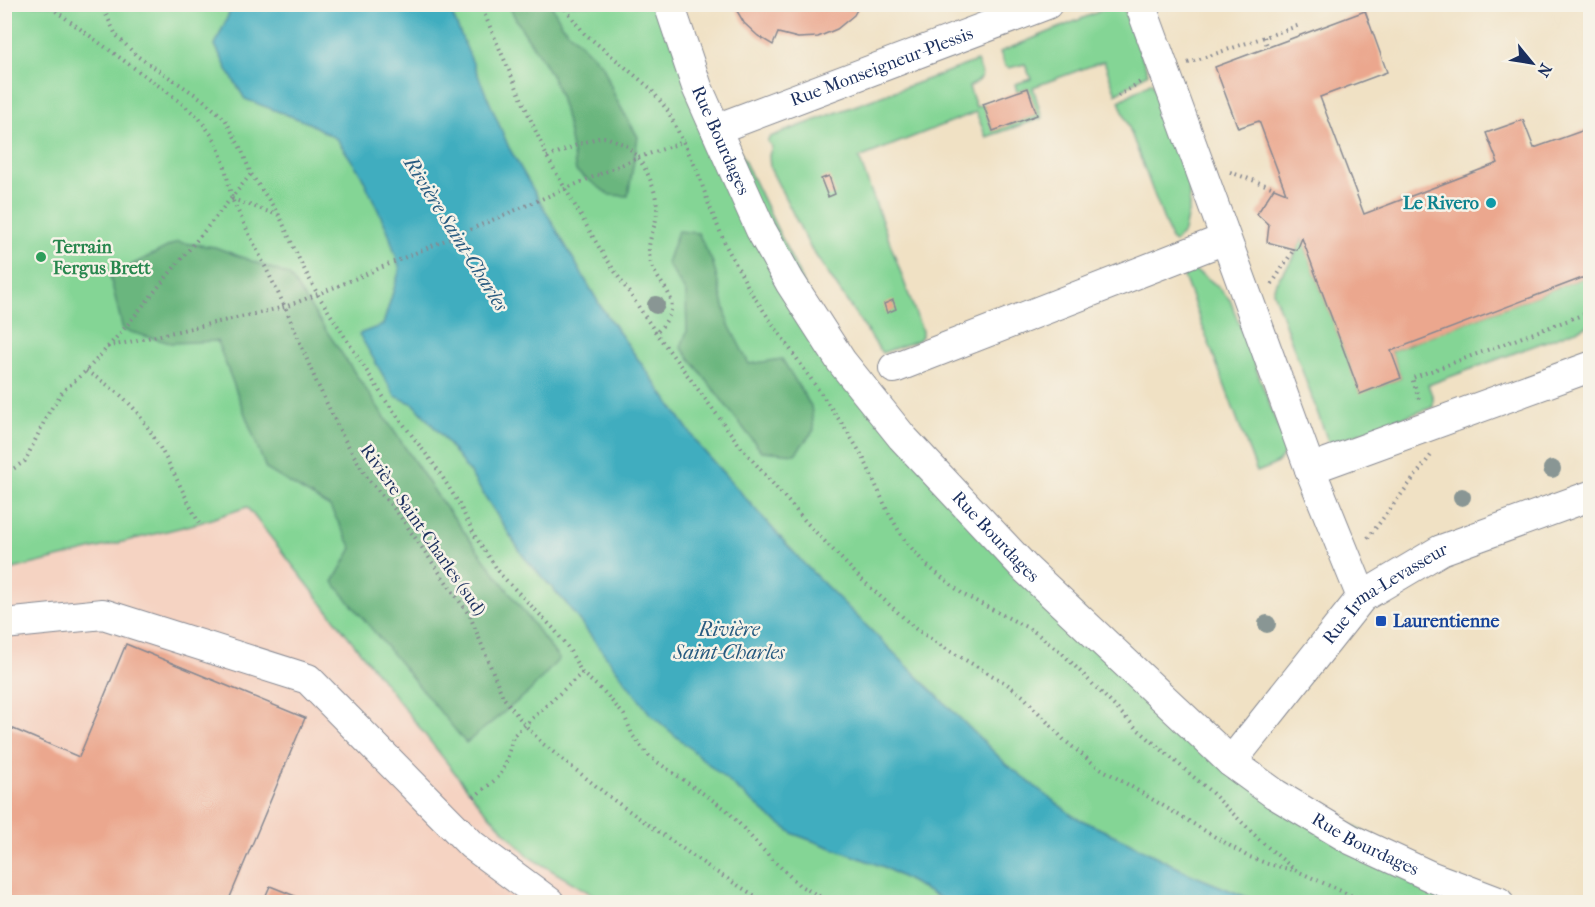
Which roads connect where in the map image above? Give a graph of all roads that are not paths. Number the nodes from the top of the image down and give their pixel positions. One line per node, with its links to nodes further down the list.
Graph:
1 (669, 4): 4 (street, Rue Bourdages)
2 (1047, 4): 4 (street, Rue Monseigneur-Plessis)
3 (1140, 4): 5 (street)
4 (716, 129): 12 (street, Rue Bourdages)
5 (1226, 239): 7 (street); 8 (street)
6 (1590, 367): 8 (street)
7 (894, 368)
8 (1310, 469): 10 (street)
9 (1590, 496): 10 (street, Rue Irma-Levasseur)
10 (1362, 597): 12 (street, Rue Irma-Levasseur)
11 (4, 624): 13 (street)
12 (1231, 762): 14 (street, Rue Bourdages)
13 (549, 903)
14 (1498, 903)

